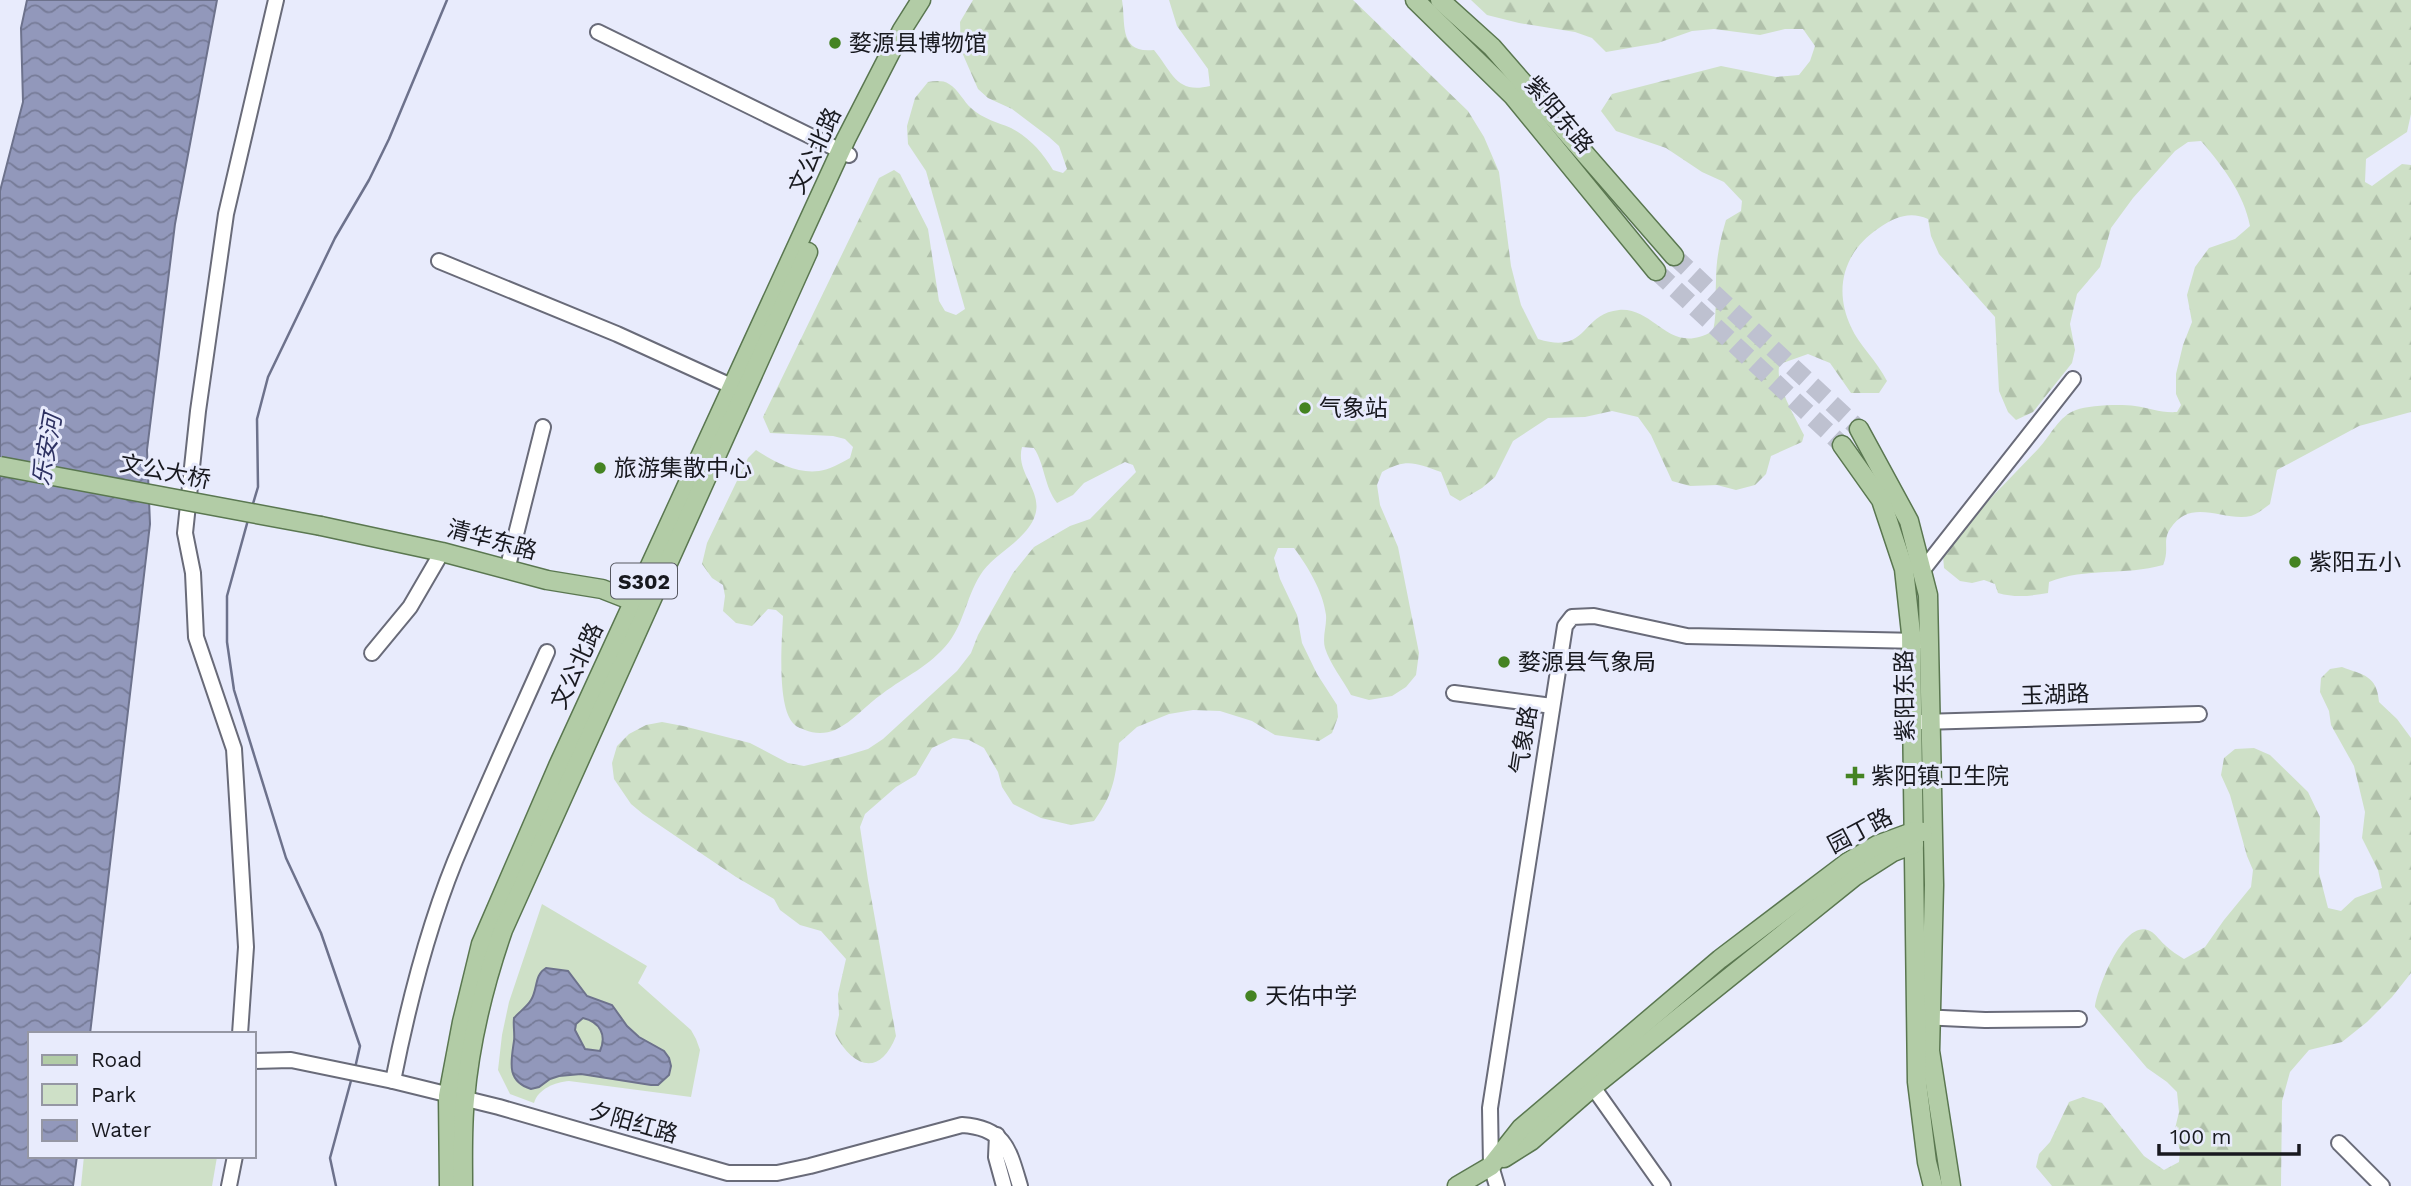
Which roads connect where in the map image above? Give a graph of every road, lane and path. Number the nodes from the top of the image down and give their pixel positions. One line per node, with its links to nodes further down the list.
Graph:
1 (276, 0): 32 (street)
2 (921, 0): 7 (main road, 文公北路 / S302)
3 (933, 0): 7 (main road, 文公北路 / S302)
4 (1415, 0): 10 (main road, 紫阳东路)
5 (1440, 0): 8 (main road, 紫阳东路)
6 (598, 32): 7 (street)
7 (845, 153): 12 (main road, 文公北路 / S302)
8 (1674, 256)
9 (439, 261): 12 (street)
10 (1656, 271)
11 (2073, 379): 20 (street)
12 (739, 389): 21 (main road, 文公北路 / S302)
13 (543, 427): 19 (street)
14 (1859, 429): 20 (main road, 紫阳东路)
15 (1842, 445): 22 (main road, 紫阳东路)
16 (0, 466): 17 (main road, 文公大桥, bridge)
17 (321, 526): 18 (main road, 清华东路)
18 (442, 552): 19 (main road, 清华东路); 24 (street)
19 (507, 570): 21 (main road, 清华东路)
20 (1922, 571): 22 (main road, 紫阳东路)
21 (641, 605): 36 (main road, 文公北路 / S302)
22 (1920, 641): 26 (street, 气象路); 28 (main road, 紫阳东路)
23 (547, 652): 34 (street)
24 (372, 653)
25 (1454, 693): 26 (street)
26 (1552, 706): 40 (street, 气象路)
27 (2199, 714): 28 (street, 玉湖路)
28 (1922, 722): 29 (main road, 紫阳东路)
29 (1921, 836): 30 (main road, 紫阳东路); 35 (main road, 园丁路)
30 (1924, 1017): 31 (street); 51 (main road, 紫阳东路); 52 (main road, 紫阳东路)
31 (2079, 1019)
32 (240, 1032)
33 (256, 1061): 34 (street, 夕阳红路)
34 (393, 1081): 36 (street, 夕阳红路)
35 (1589, 1081): 40 (main road, 园丁路); 50 (street)
36 (456, 1098): 41 (street, 夕阳红路); 43 (main road, 文公北路 / S302); 44 (main road, 文公北路 / S302)
37 (997, 1135): 41 (street, 夕阳红路); 45 (street); 46 (street)
38 (2339, 1143): 53 (street)
39 (234, 1158): 42 (street)
40 (1491, 1166): 47 (main road, 园丁路); 48 (main road, 园丁路); 49 (street, 气象路)
41 (777, 1179)
42 (229, 1186)
43 (449, 1186)
44 (463, 1186)
45 (1004, 1186)
46 (1020, 1186)
47 (1457, 1186)
48 (1475, 1186)
49 (1497, 1186)
50 (1663, 1186)
51 (1933, 1186)
52 (1951, 1186)
53 (2382, 1186)

